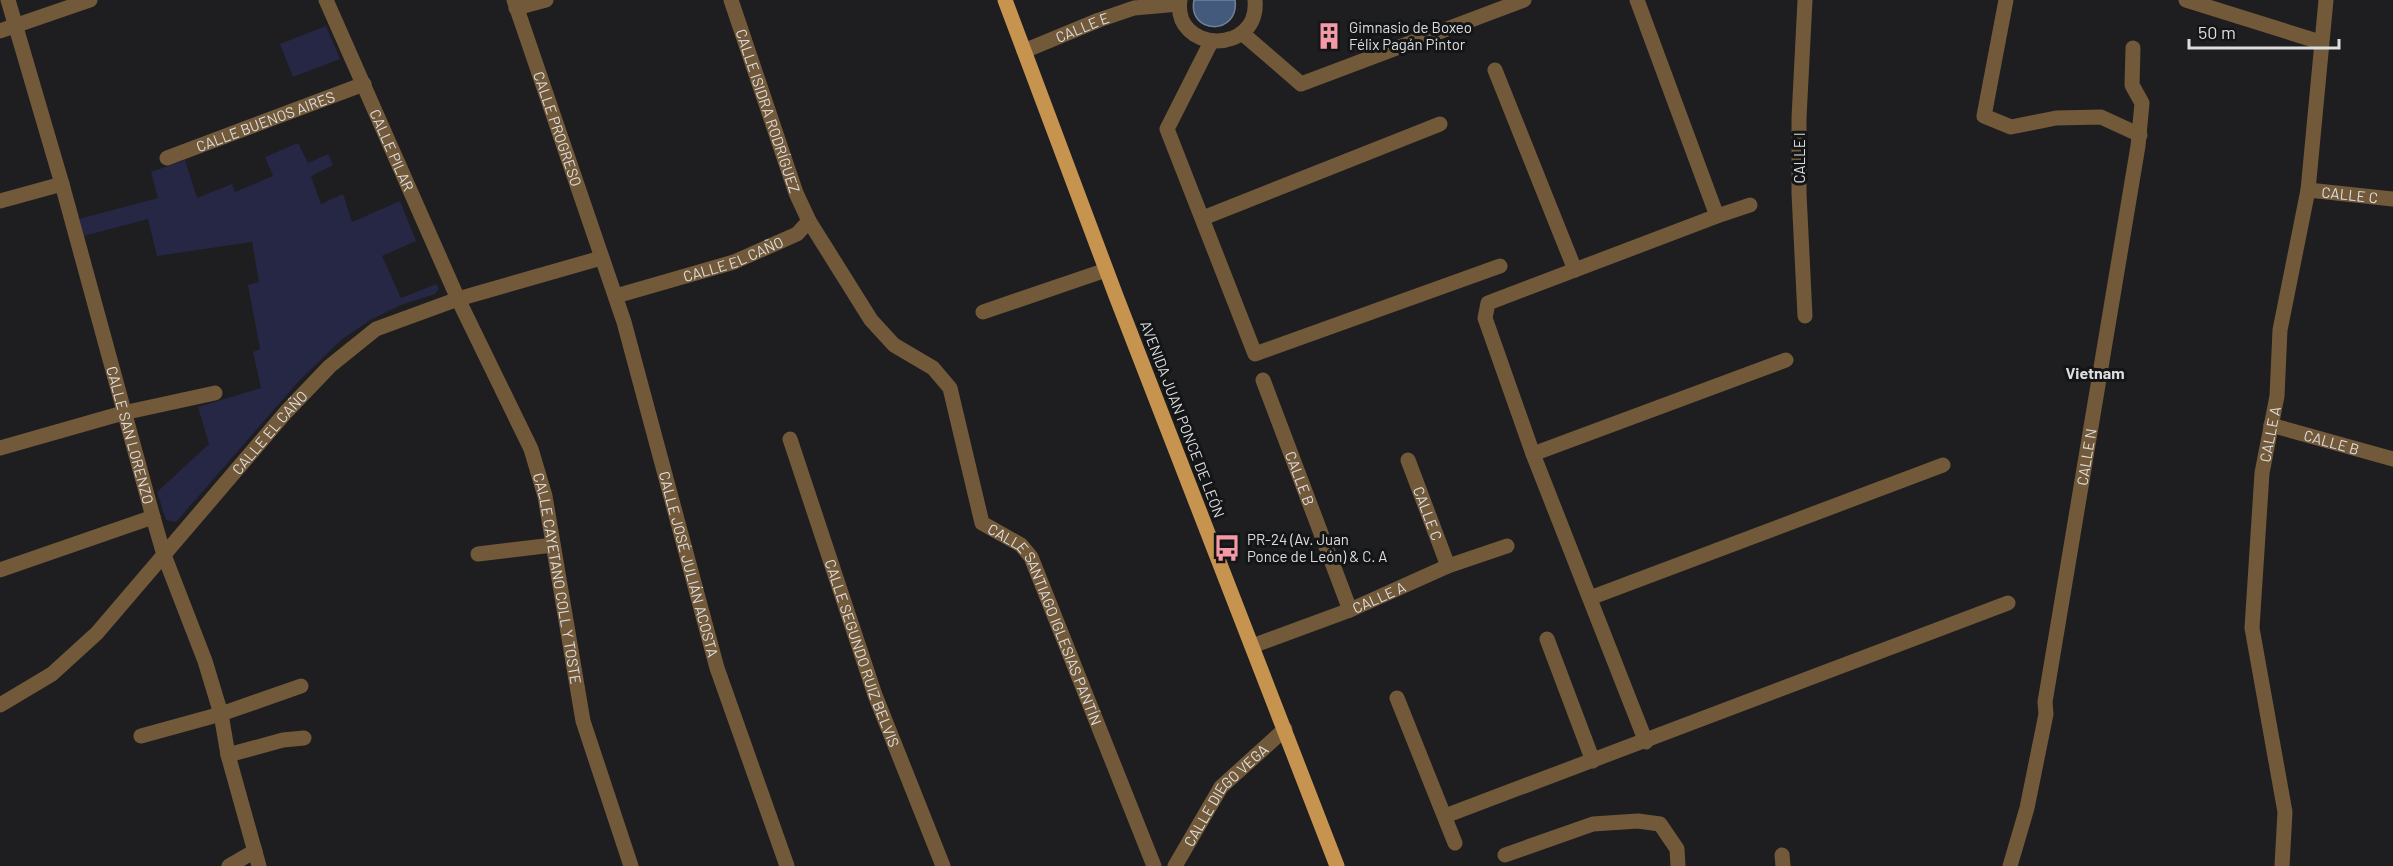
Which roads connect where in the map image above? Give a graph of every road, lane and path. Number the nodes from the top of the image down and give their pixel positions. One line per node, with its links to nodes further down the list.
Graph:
1 (8, 0): 16 (street, CALLE SAN LORENZO)
2 (90, 0): 16 (street)
3 (326, 0): 24 (street, CALLE PILAR)
4 (546, 0): 15 (street)
5 (731, 0): 35 (street, CALLE ISIDRA RODRÍGUEZ)
6 (1005, 0): 22 (main road, AVENIDA JUAN PONCE DE LEÓN)
7 (1255, 0): 18 (street)
8 (1524, 0): 18 (street)
9 (1637, 0): 33 (street)
10 (1805, 0): 43 (street, CALLE I)
11 (2006, 0): 26 (street)
12 (2186, 0): 20 (street)
13 (2326, 0): 20 (street, CALLE A)
14 (1179, 2): 19 (street, CALLE E); 22 (street, CALLE E)
15 (515, 4): 36 (street, CALLE PROGRESO)
16 (15, 25): 17 (street); 28 (street, CALLE SAN LORENZO)
17 (0, 31)
18 (1242, 33): 19 (street)
19 (1211, 42): 34 (street)
20 (2320, 42): 29 (street, CALLE A)
21 (2133, 48): 26 (street, CALLE N)
22 (1024, 51): 38 (main road, AVENIDA JUAN PONCE DE LEÓN)
23 (1495, 70): 39 (street)
24 (364, 84): 27 (street, CALLE BUENOS AIRES); 41 (street, CALLE PILAR)
25 (1440, 124): 34 (street)
26 (2140, 135): 89 (street, CALLE N)
27 (167, 158)
28 (62, 184): 31 (street); 47 (street, CALLE SAN LORENZO)
29 (2308, 190): 30 (street, CALLE C); 48 (street, CALLE A)
30 (2393, 199)
31 (0, 201)
32 (1750, 205): 33 (street)
33 (1717, 216): 39 (street)
34 (1203, 218): 37 (street)
35 (809, 221): 40 (street, CALLE EL CAÑO); 85 (street, CALLE SANTIAGO IGLESIAS PANTÍN)
36 (601, 258): 40 (street, CALLE JOSÉ JULIÁN ACOSTA); 41 (street, CALLE EL CAÑO)
37 (1500, 266)
38 (1106, 270): 42 (street); 66 (main road, AVENIDA JUAN PONCE DE LEÓN)
39 (1575, 270): 51 (street)
40 (616, 296): 83 (street, CALLE JOSÉ JULIÁN ACOSTA)
41 (458, 299): 56 (street, CALLE CAYETANO COLL Y TOSTE); 58 (street, CALLE EL CAÑO)
42 (983, 312)
43 (1804, 316)
44 (1786, 360): 51 (street)
45 (1263, 380): 64 (street, CALLE B)
46 (215, 393): 47 (street)
47 (123, 413): 50 (street); 55 (street, CALLE SAN LORENZO)
48 (2271, 425): 52 (street, CALLE B); 90 (street, CALLE A)
49 (790, 439): 84 (street, CALLE SEGUNDO RUIZ BELVIS)
50 (0, 448)
51 (1533, 453): 62 (street)
52 (2393, 459)
53 (1408, 460): 60 (street, CALLE C)
54 (1943, 465): 62 (street)
55 (153, 517): 58 (street, CALLE SAN LORENZO); 61 (street)
56 (553, 545): 59 (street); 82 (street, CALLE CAYETANO COLL Y TOSTE)
57 (1506, 546): 60 (street, CALLE A)
58 (164, 555): 69 (street, CALLE EL CAÑO); 70 (street, CALLE SAN LORENZO)
59 (478, 555)
60 (1449, 566): 64 (street, CALLE A)
61 (0, 570)
62 (1590, 598): 74 (street)
63 (2008, 603): 74 (street)
64 (1350, 610): 66 (street, CALLE A)
65 (1547, 639): 76 (street)
66 (1252, 646): 71 (main road, AVENIDA JUAN PONCE DE LEÓN)
67 (301, 686): 70 (street)
68 (1397, 698): 77 (street)
69 (0, 705)
70 (221, 714): 72 (street); 75 (street, CALLE SAN LORENZO)
71 (1285, 729): 86 (street, CALLE DIEGO VEGA); 87 (main road, AVENIDA JUAN PONCE DE LEÓN)
72 (141, 736)
73 (304, 738): 75 (street)
74 (1646, 741): 76 (street)
75 (228, 755): 80 (street, CALLE SAN LORENZO)
76 (1593, 761): 77 (street)
77 (1445, 816): 78 (street)
78 (1455, 843)
79 (1505, 855): 88 (street)
80 (257, 858): 81 (street)
81 (229, 866)
82 (631, 866)
83 (787, 866)
84 (943, 866)
85 (1154, 866)
86 (1175, 866)
87 (1337, 866)
88 (1678, 866)
89 (2010, 866)
90 (2282, 866)

